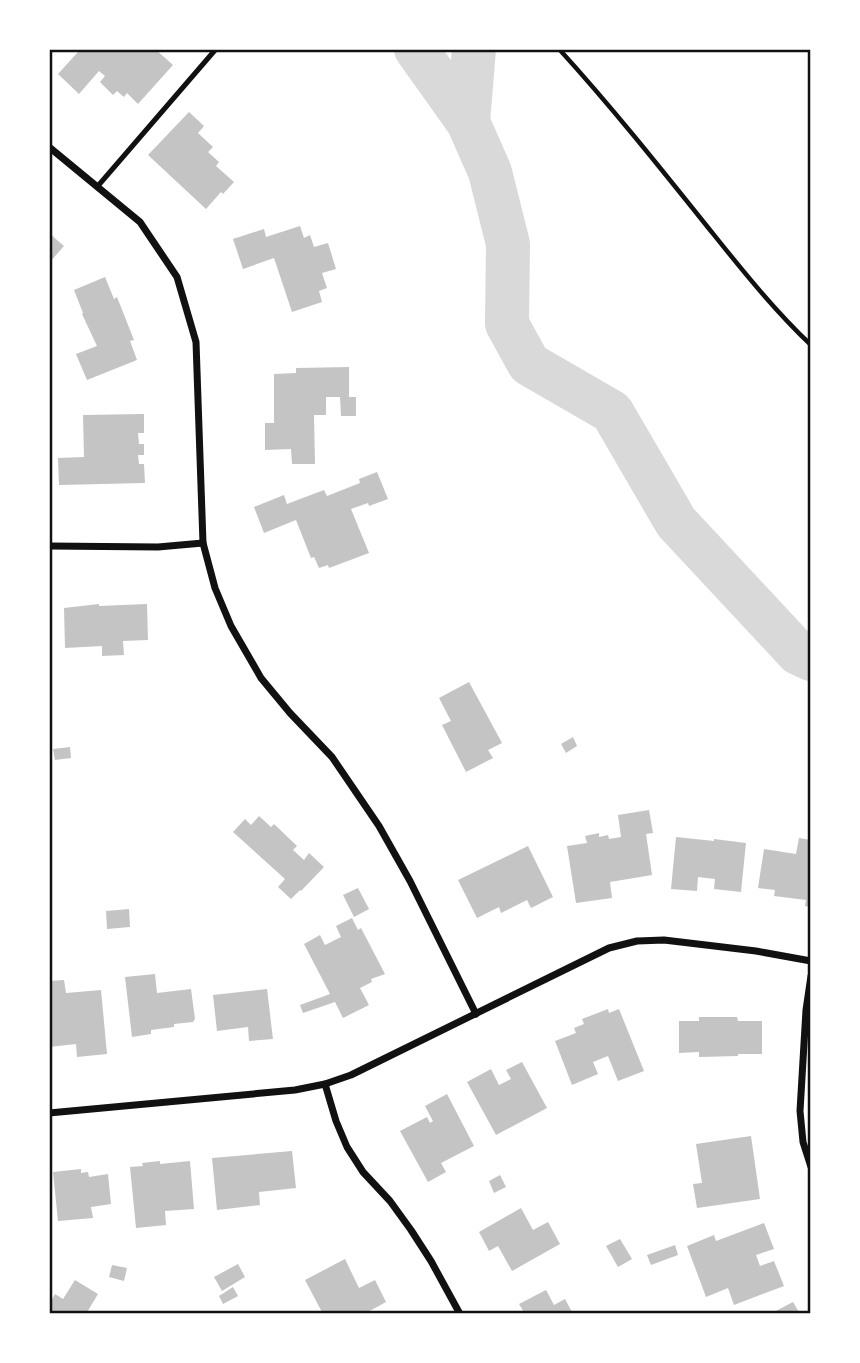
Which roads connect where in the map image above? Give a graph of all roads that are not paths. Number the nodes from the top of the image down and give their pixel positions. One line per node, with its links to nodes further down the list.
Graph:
1 (216, 49): 3 (lane)
2 (49, 147): 3 (street)
3 (97, 187): 4 (street)
4 (203, 543): 5 (street); 8 (street)
5 (49, 546)
6 (811, 961): 8 (street)
7 (811, 976): 11 (street)
8 (476, 1014): 9 (street)
9 (325, 1084): 10 (street); 12 (street)
10 (49, 1113)
11 (811, 1167)
12 (460, 1314)

